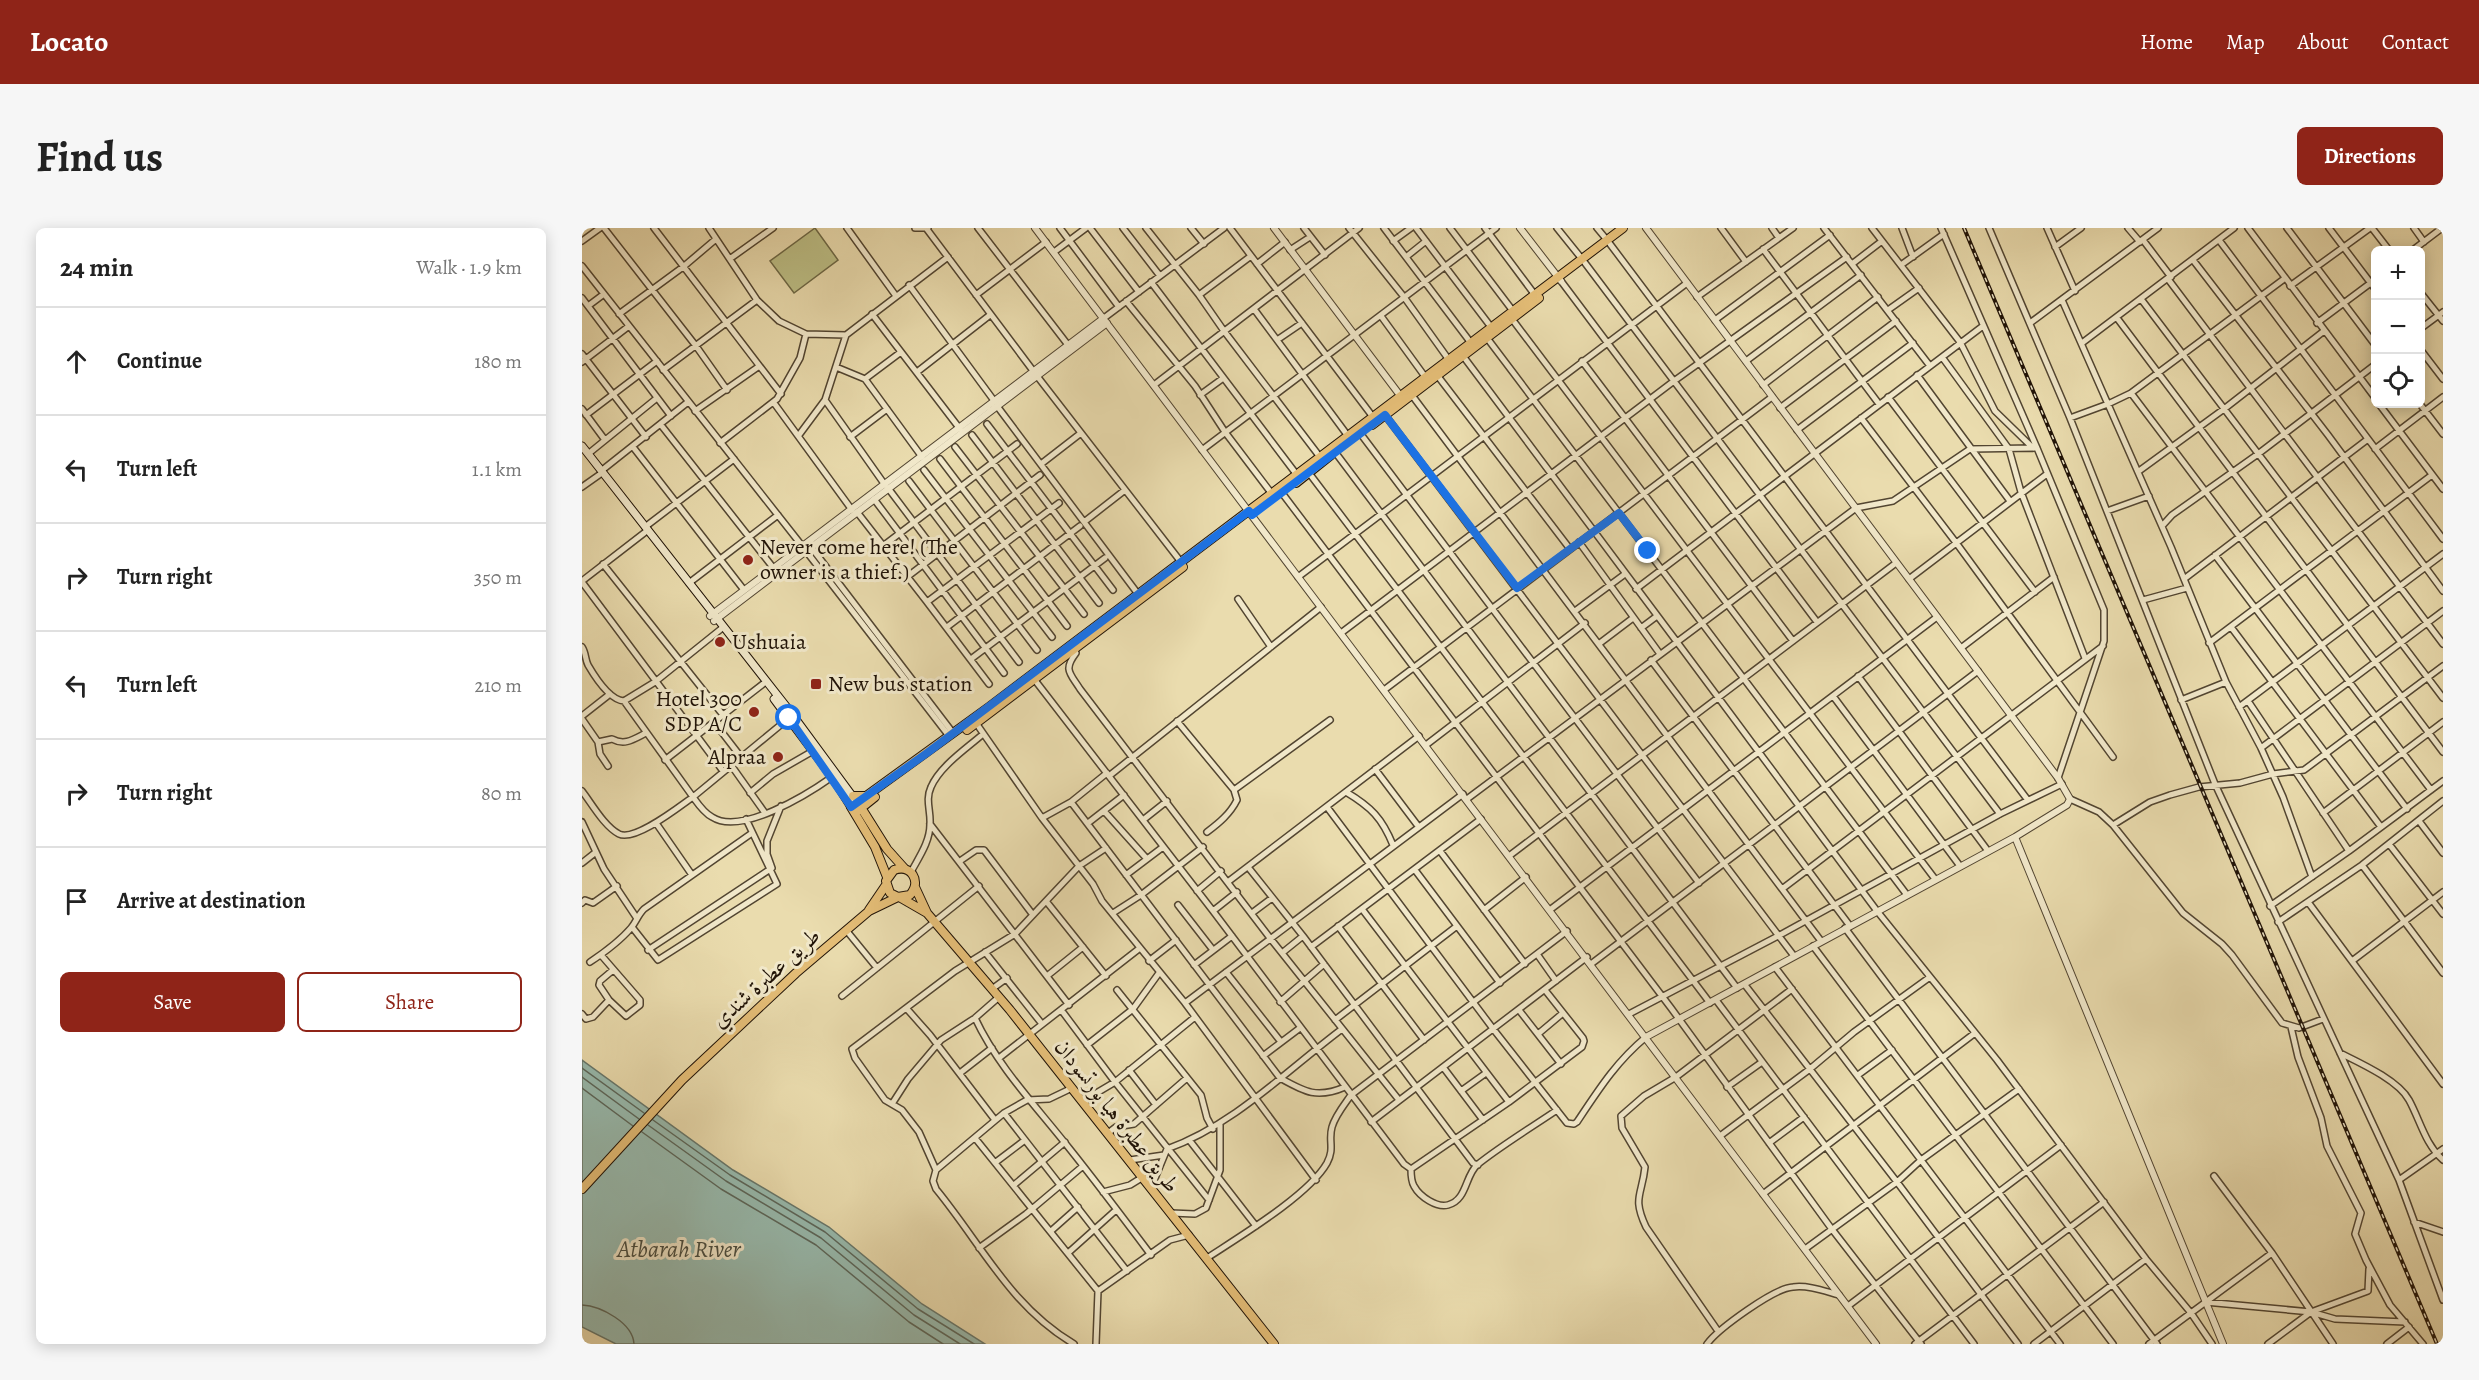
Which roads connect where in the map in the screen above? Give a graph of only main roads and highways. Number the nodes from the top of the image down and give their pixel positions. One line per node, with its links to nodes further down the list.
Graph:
1 (1623, 228): 3 (main road)
2 (1631, 228): 3 (main road)
3 (1608, 242): 4 (main road)
4 (1560, 279): 5 (main road); 5 (main road)
5 (1512, 315): 6 (main road); 6 (main road)
6 (1410, 393): 7 (main road)
7 (1402, 398): 10 (main road); 10 (main road)
8 (582, 446): 9 (main road)
9 (585, 454): 11 (main road)
10 (1251, 513): 13 (main road); 13 (main road)
11 (645, 530): 12 (main road); 12 (main road)
12 (713, 617): 15 (main road); 15 (main road)
13 (1073, 647): 14 (main road); 14 (main road)
14 (871, 797): 15 (main road); 15 (main road)
15 (857, 807): 16 (main road); 17 (main road)
16 (908, 870): 17 (highway); 18 (highway)
17 (886, 881): 19 (highway); 20 (highway)
18 (915, 887): 19 (highway); 21 (highway)
19 (900, 897): 20 (highway); 21 (highway)
20 (869, 910): 22 (highway, طريق عطبرة شندي)
21 (927, 913): 25 (highway, طريق عطبرة هيا بورتسودان)
22 (681, 1085): 23 (highway); 24 (highway)
23 (582, 1189)
24 (582, 1195)
25 (1274, 1344)

